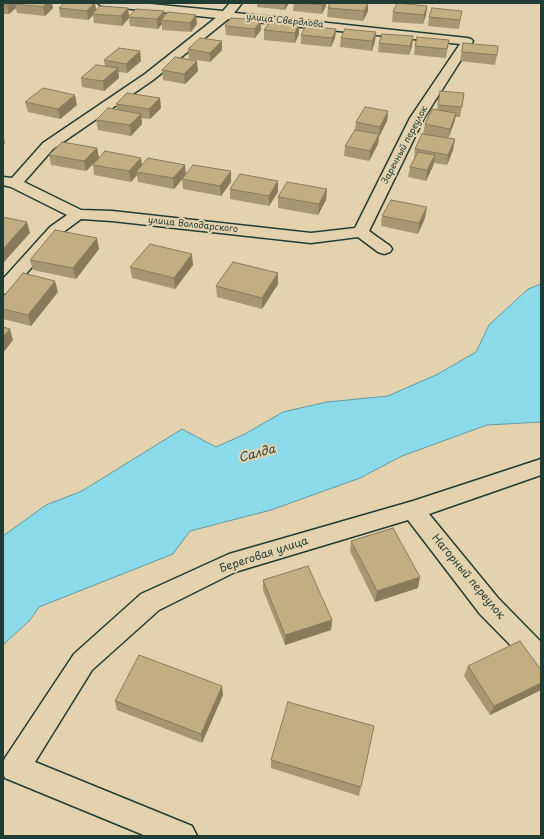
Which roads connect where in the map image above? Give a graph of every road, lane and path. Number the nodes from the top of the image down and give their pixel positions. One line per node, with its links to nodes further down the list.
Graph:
1 (104, 3): 3 (street, улица Свердлова)
2 (236, 3): 3 (street)
3 (226, 15): 4 (street, улица Свердлова); 5 (street)
4 (467, 41): 7 (street, Заречный переулок)
5 (9, 182): 6 (street, улица Володарского)
6 (78, 214): 7 (street, улица Володарского); 9 (street)
7 (361, 232): 8 (street)
8 (384, 249)
9 (3, 289)
10 (541, 467): 11 (street, Береговая улица)
11 (413, 510): 12 (street, Нагорный переулок); 13 (street, Береговая улица)
12 (541, 659)
13 (182, 836)

